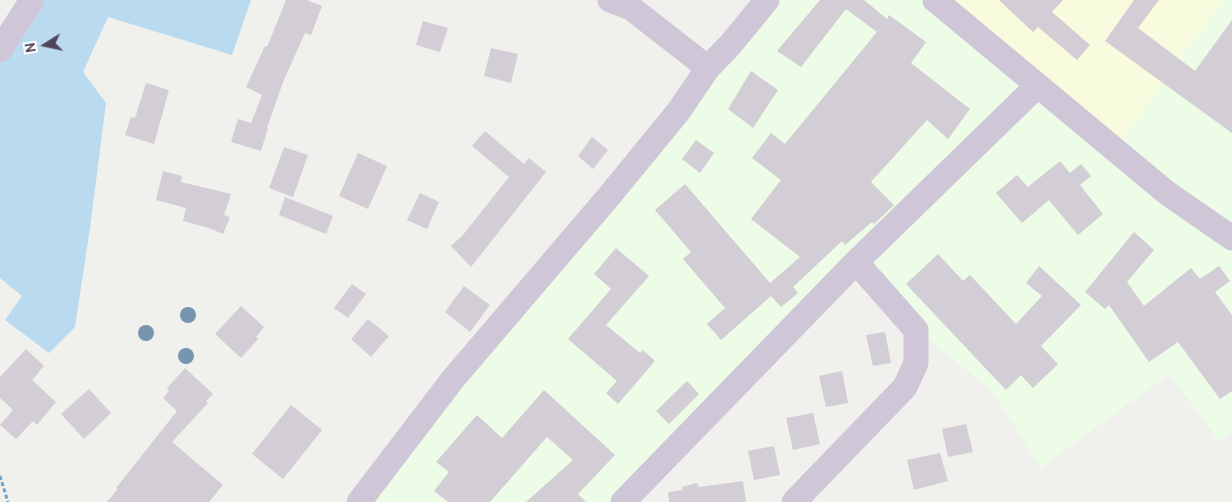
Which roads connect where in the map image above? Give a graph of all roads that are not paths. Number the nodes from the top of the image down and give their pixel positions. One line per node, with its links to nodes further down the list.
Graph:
1 (32, 0): 5 (street)
2 (610, 0): 6 (street)
3 (767, 0): 6 (street)
4 (935, 0): 7 (street)
5 (0, 50)
6 (708, 68): 10 (street)
7 (1037, 86): 8 (street); 9 (street)
8 (1232, 238)
9 (856, 262): 11 (street); 12 (street)
10 (359, 502)
11 (623, 502)
12 (794, 502)

